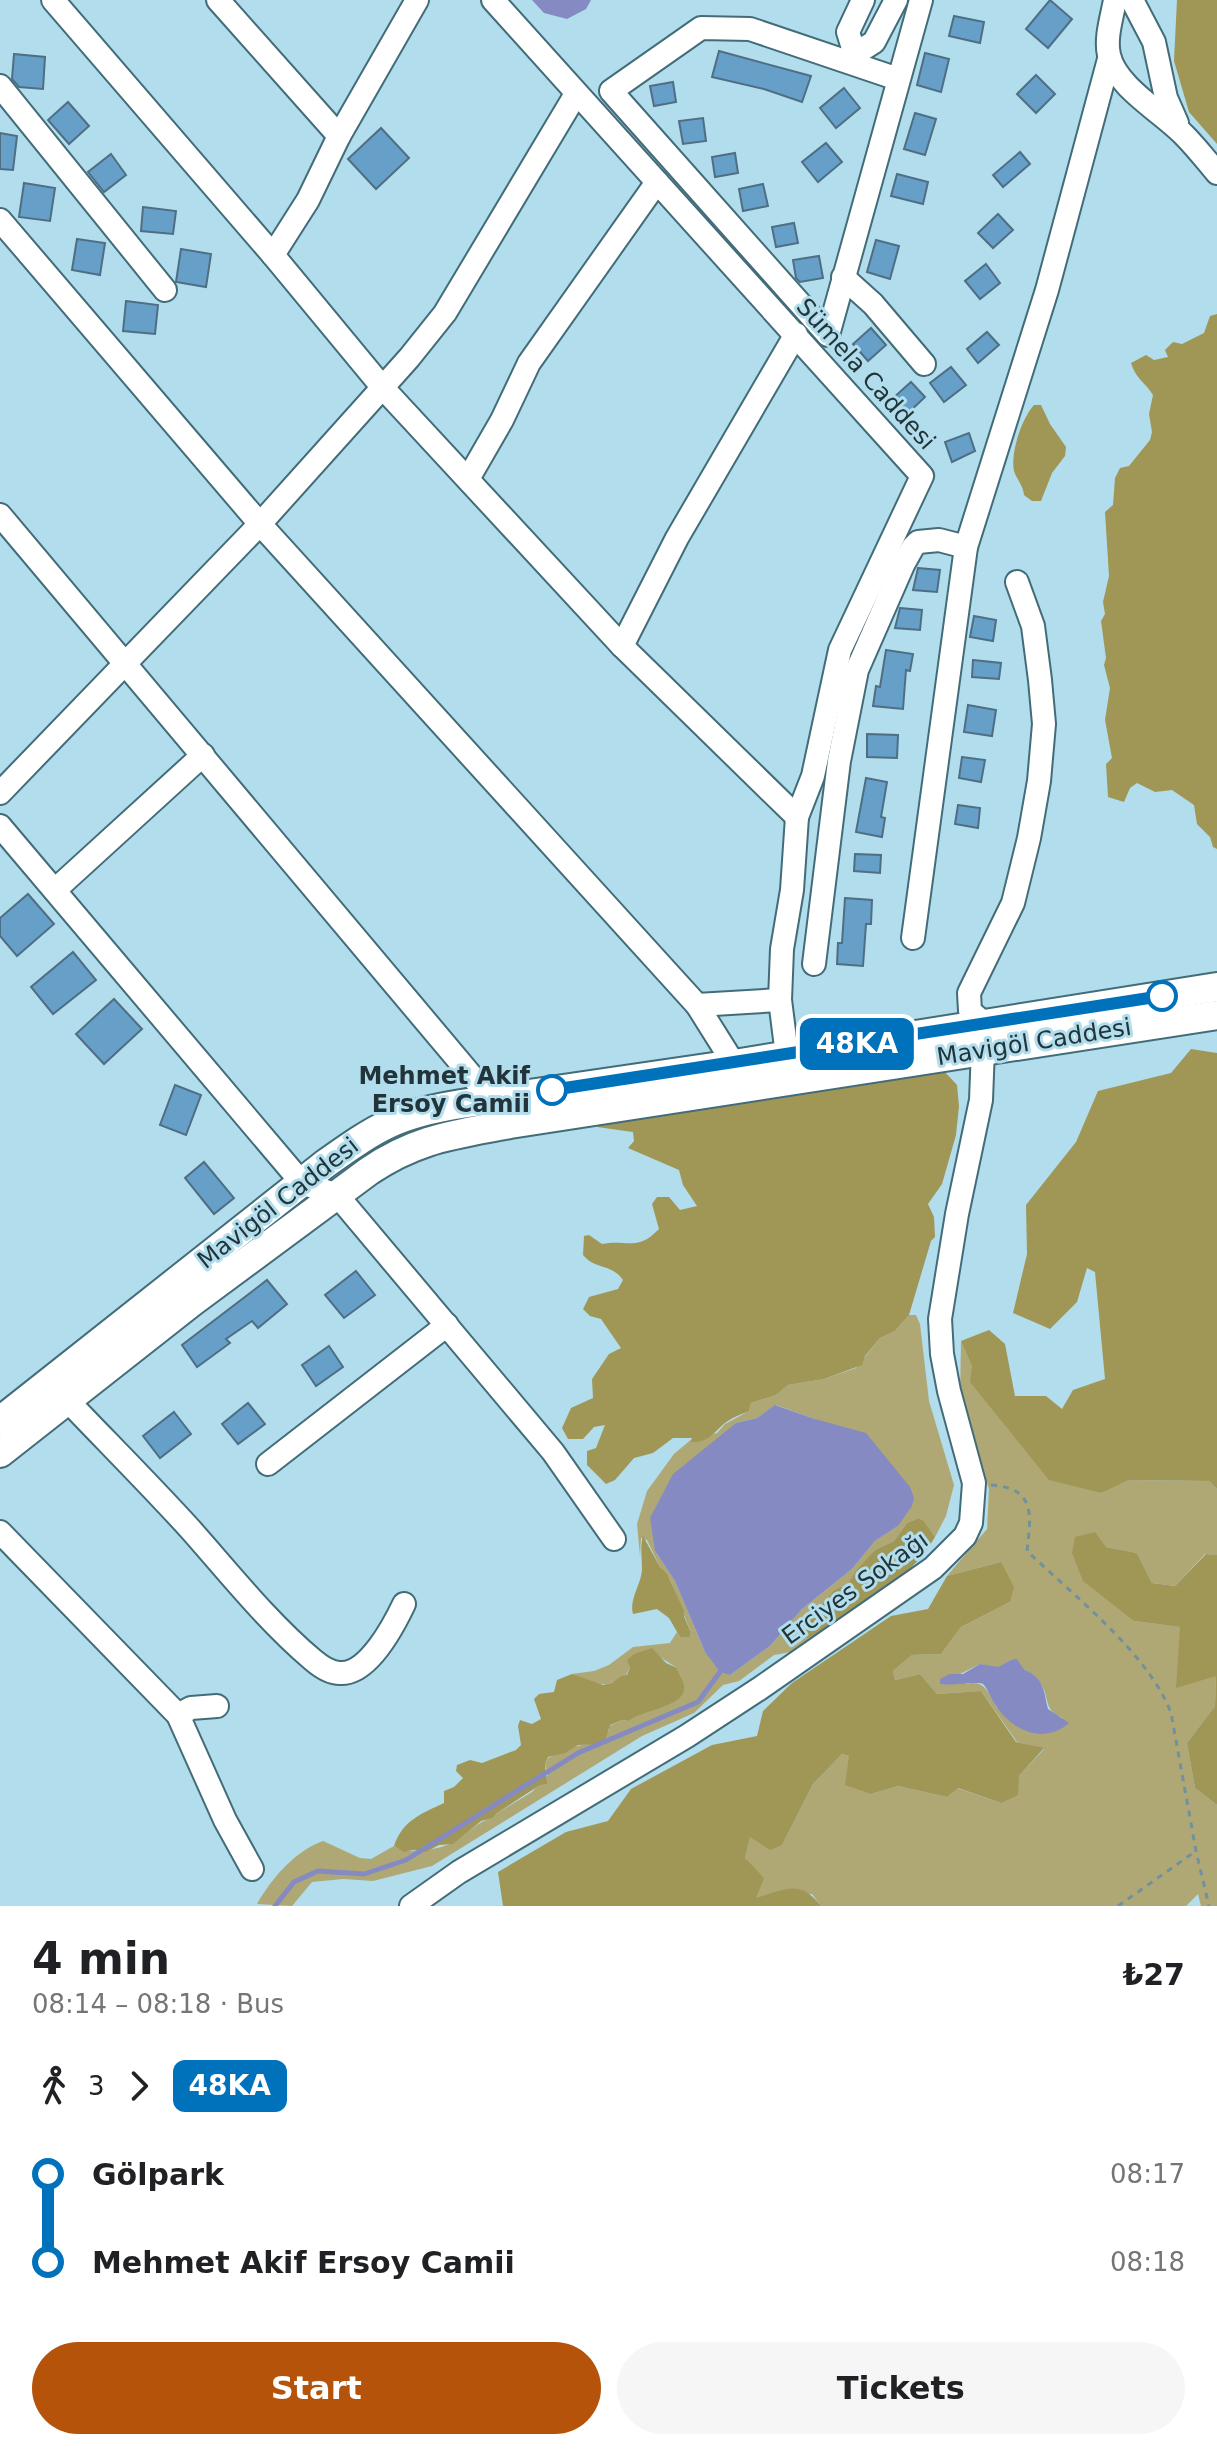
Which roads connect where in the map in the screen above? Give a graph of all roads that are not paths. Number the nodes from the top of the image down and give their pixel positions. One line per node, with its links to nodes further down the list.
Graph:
1 (53, 0): 19 (street)
2 (218, 0): 15 (street)
3 (417, 0): 15 (street)
4 (493, 0): 13 (street, Sümela Caddesi)
5 (863, 0): 6 (street)
6 (896, 0)
7 (921, 0): 11 (street)
8 (1115, 0): 10 (street)
9 (1132, 0): 14 (street)
10 (1109, 59): 14 (street); 28 (street)
11 (898, 79): 20 (street); 20 (street)
12 (0, 86): 21 (street)
13 (576, 94): 17 (street, Sümela Caddesi); 24 (street)
14 (1184, 134): 16 (street)
15 (339, 136): 19 (street)
16 (1217, 173)
17 (657, 182): 22 (street, Sümela Caddesi); 25 (street)
18 (0, 220): 27 (street)
19 (273, 255): 24 (street)
20 (843, 277): 23 (street)
21 (165, 290)
22 (796, 334): 30 (street); 34 (street, Sümela Caddesi)
23 (924, 364)
24 (383, 388): 25 (street); 27 (street)
25 (468, 479): 30 (street)
26 (0, 515): 31 (street)
27 (260, 524): 31 (street); 41 (street)
28 (966, 547): 37 (street); 38 (street)
29 (1017, 582): 43 (street)
30 (622, 646): 34 (street)
31 (125, 661): 32 (street); 33 (street)
32 (203, 755): 36 (street); 46 (street)
33 (0, 793)
34 (797, 817): 40 (street, Sümela Caddesi)
35 (0, 826): 36 (street)
36 (55, 890): 47 (street)
37 (913, 938)
38 (814, 964)
39 (1217, 987): 43 (main road, Mavigöl Caddesi)
40 (780, 1000): 41 (street); 44 (street, Sümela Caddesi)
41 (697, 1005): 45 (street)
42 (1217, 1015): 43 (main road, Mavigöl Caddesi)
43 (984, 1036): 44 (main road, Mavigöl Caddesi); 48 (main road, Mavigöl Caddesi); 60 (street, Erciyes Sokağı)
44 (787, 1055): 45 (main road, Mavigöl Caddesi)
45 (734, 1064): 46 (main road, Mavigöl Caddesi)
46 (491, 1099): 47 (main road, Mavigöl Caddesi)
47 (302, 1183): 48 (street); 51 (main road, Mavigöl Caddesi)
48 (337, 1195): 49 (street); 50 (main road, Mavigöl Caddesi)
49 (447, 1325): 53 (street); 55 (street)
50 (68, 1401): 52 (main road, Mavigöl Caddesi); 56 (street)
51 (0, 1421)
52 (0, 1453)
53 (268, 1464)
54 (0, 1532): 58 (street)
55 (614, 1539)
56 (404, 1604)
57 (217, 1706): 58 (street)
58 (178, 1715): 59 (street)
59 (252, 1869)
60 (411, 1906)

